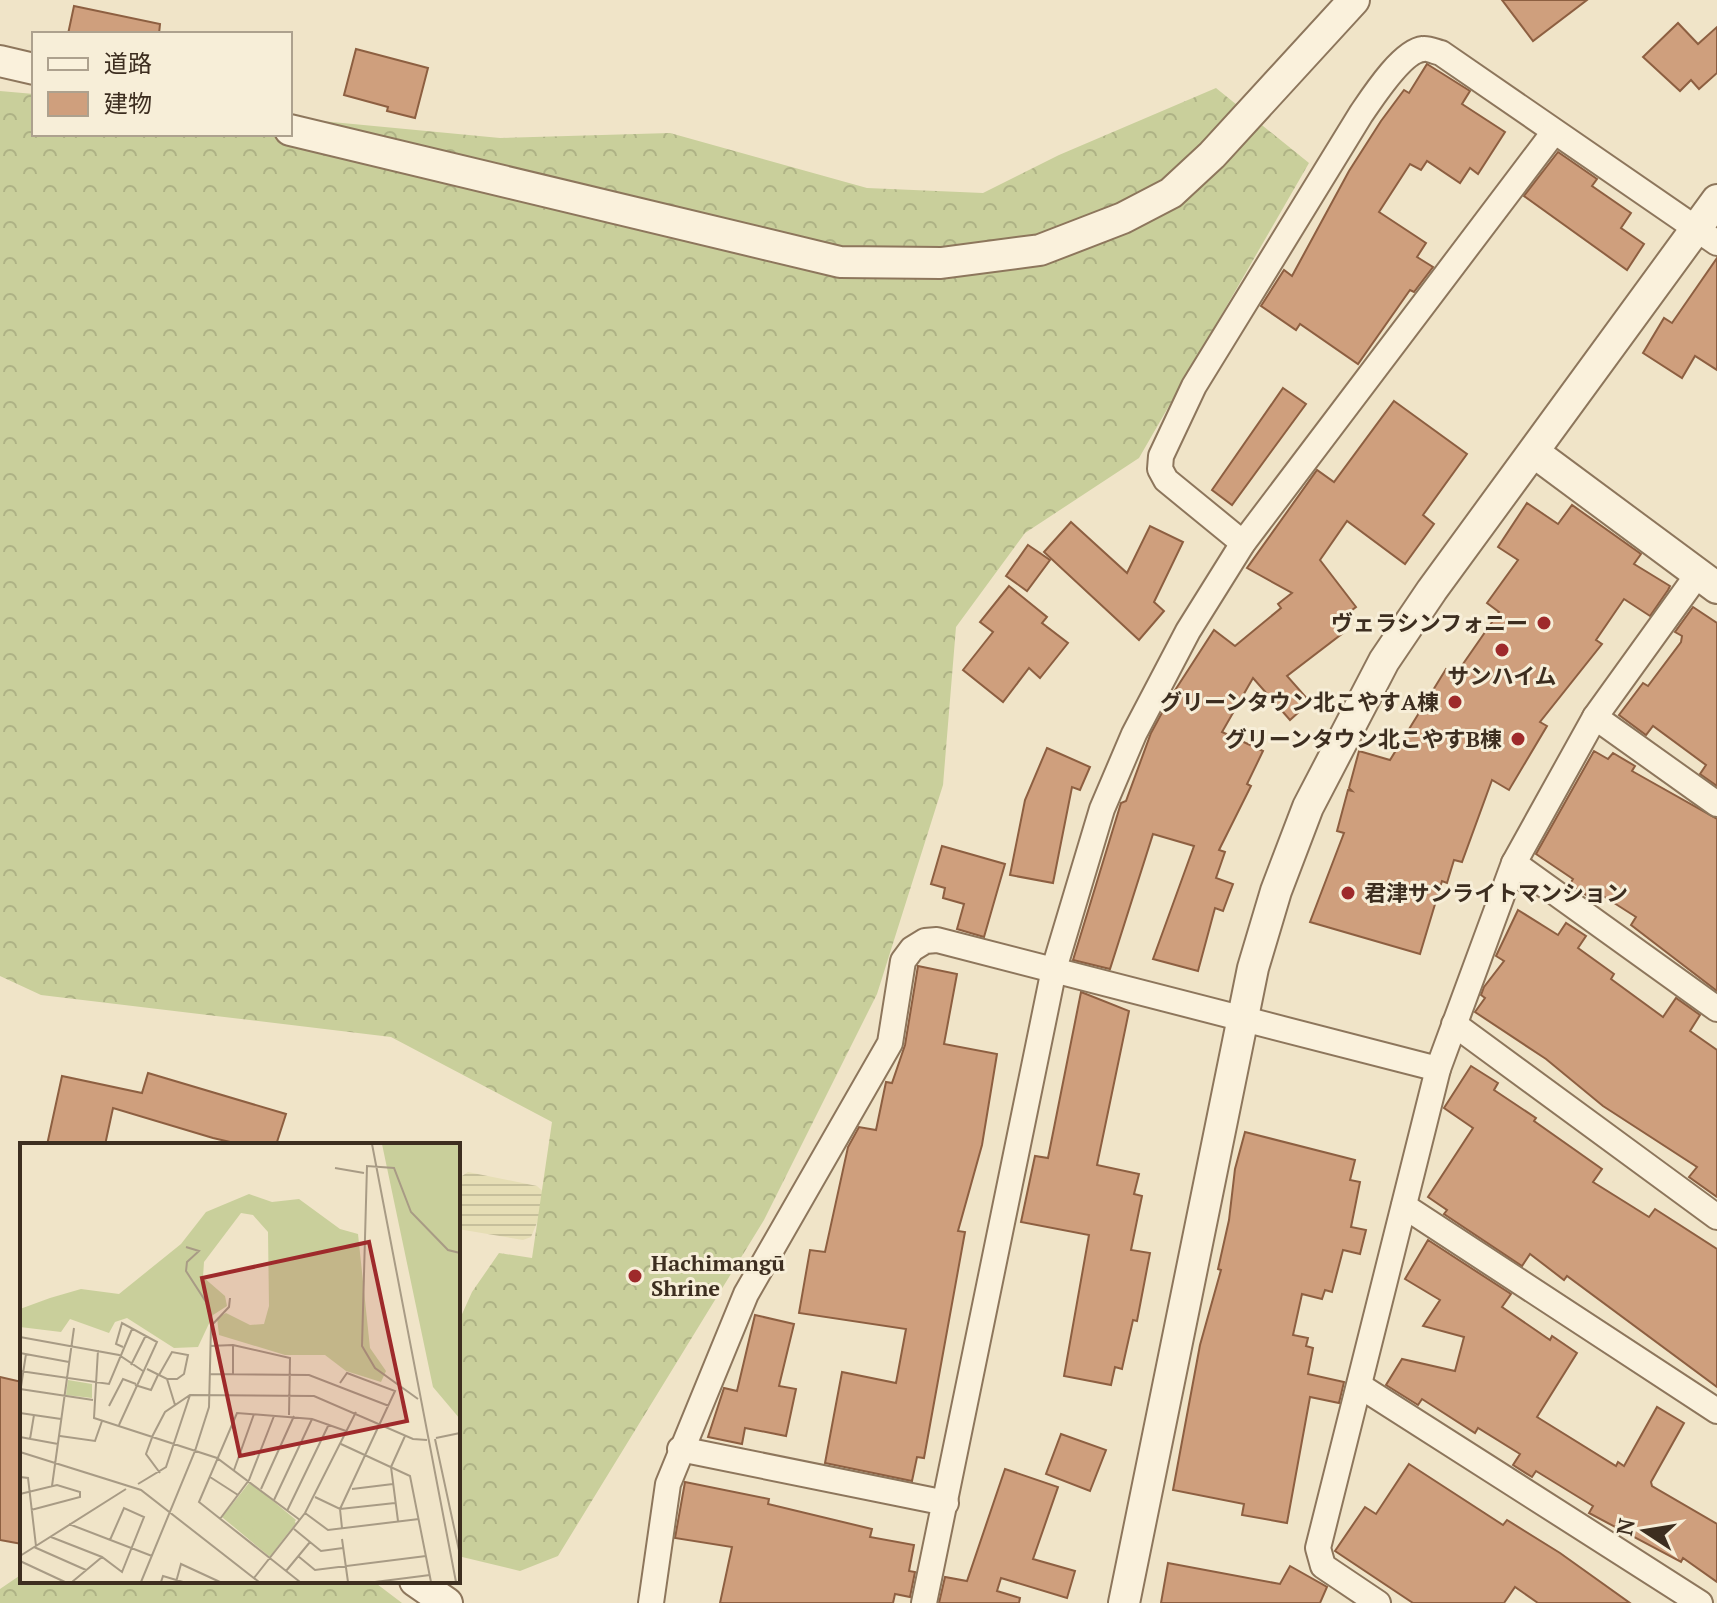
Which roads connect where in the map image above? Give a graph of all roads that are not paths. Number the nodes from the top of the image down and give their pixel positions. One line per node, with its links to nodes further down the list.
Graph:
1 (1354, 0): 4 (street)
2 (0, 61): 3 (street)
3 (32, 69)
4 (292, 130)
5 (1554, 132): 7 (street); 9 (street); 9 (street)
6 (1717, 200): 7 (street)
7 (1706, 235): 8 (street)
8 (1535, 453): 10 (street); 16 (street)
9 (1243, 543): 14 (street)
10 (1708, 581): 11 (street)
11 (1595, 717): 12 (street); 13 (street)
12 (1717, 804)
13 (1514, 863): 15 (street); 17 (street)
14 (1054, 969): 16 (street); 23 (street); 24 (street)
15 (1717, 1009)
16 (1242, 1019): 18 (street); 29 (street)
17 (1454, 1024): 18 (street); 20 (street)
18 (1438, 1069): 19 (street)
19 (1404, 1206): 21 (street); 22 (street)
20 (1717, 1217)
21 (1360, 1386): 30 (street); 31 (street)
22 (1717, 1411)
23 (680, 1449): 24 (street); 27 (street)
24 (946, 1503): 28 (street)
25 (417, 1583): 26 (street)
26 (437, 1602)
27 (651, 1603)
28 (924, 1603)
29 (1124, 1603)
30 (1378, 1603)
31 (1700, 1603)

